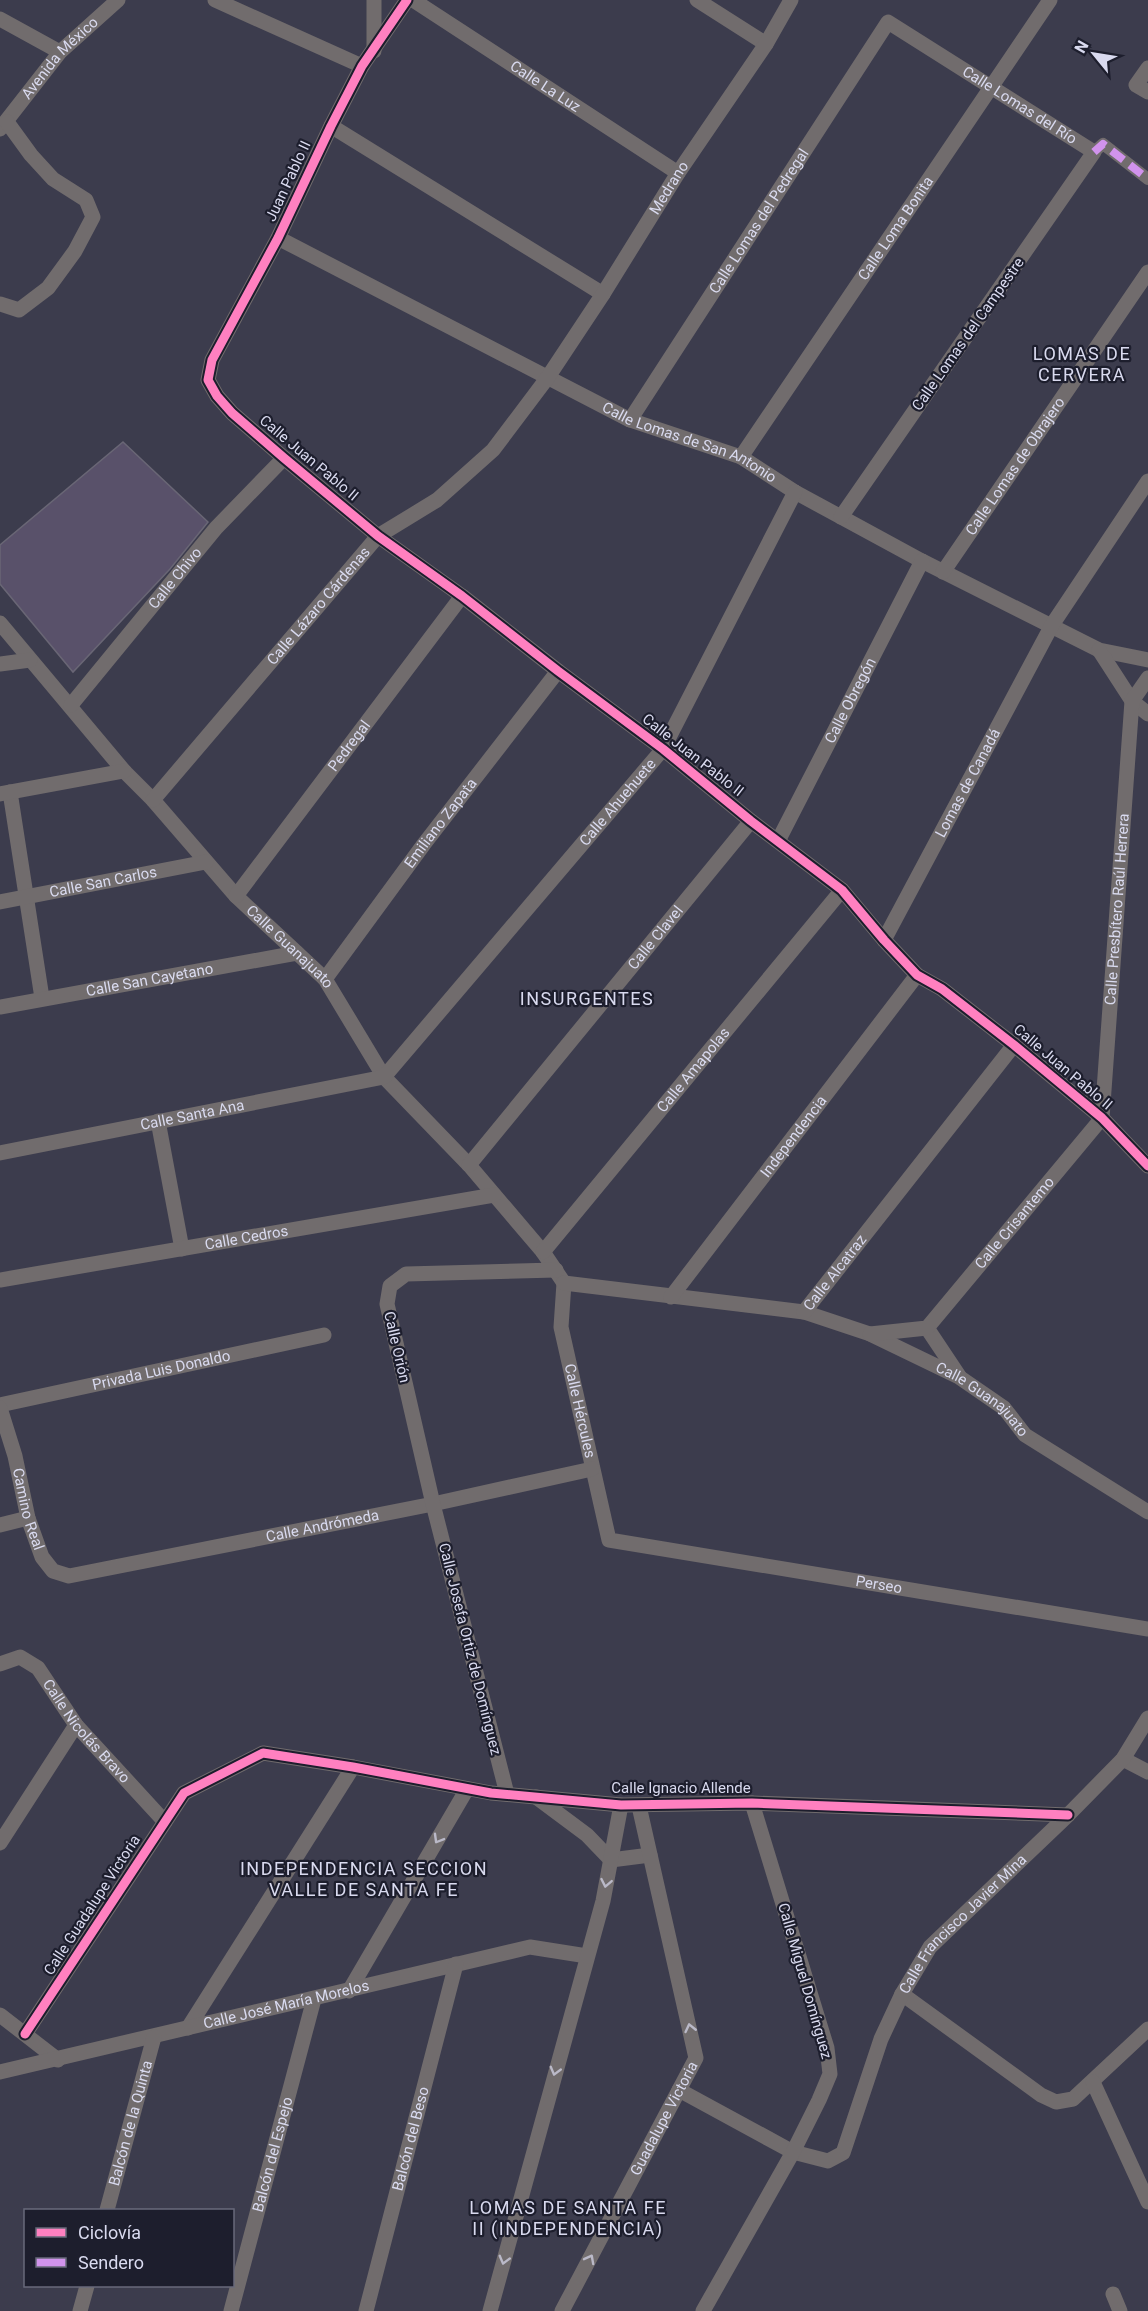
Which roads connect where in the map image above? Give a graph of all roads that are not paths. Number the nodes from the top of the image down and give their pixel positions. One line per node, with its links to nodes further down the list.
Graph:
1 (118, 0): 14 (street, Avenida México)
2 (215, 0): 9 (street)
3 (374, 0): 13 (street)
4 (407, 0): 13 (street, Juan Pablo II)
5 (412, 0): 22 (street, Calle La Luz)
6 (697, 0): 12 (street)
7 (791, 0): 12 (street, Medrano)
8 (1050, 0): 17 (street, Calle Loma Bonita)
9 (251, 7): 15 (street)
10 (0, 20): 14 (street)
11 (888, 22): 17 (street, Calle Lomas del Río); 30 (street, Calle Lomas del Pedregal)
12 (766, 44): 22 (street, Medrano)
13 (374, 51): 15 (street, Juan Pablo II)
14 (60, 52): 19 (street, Avenida México)
15 (362, 66): 20 (street, Juan Pablo II)
16 (1148, 68): 18 (street)
17 (991, 88): 21 (street, Calle Lomas del Río); 32 (street, Calle Loma Bonita)
18 (1142, 88)
19 (3, 126): 27 (street)
20 (331, 126): 24 (street, Juan Pablo II); 26 (street)
21 (1094, 152): 23 (street, Calle Lomas del Río); 35 (street, Calle Lomas del Campestre)
22 (678, 173): 26 (street, Medrano)
23 (1148, 178)
24 (278, 238): 28 (street, Calle Lomas de San Antonio); 29 (street, Juan Pablo II)
25 (1148, 272): 38 (street, Calle Lomas de Obrajero)
26 (603, 294): 28 (street, Medrano)
27 (0, 304)
28 (548, 377): 30 (street, Calle Lomas de San Antonio); 36 (street, Calle Lázaro Cárdenas)
29 (208, 380): 31 (street, Calle Juan Pablo II)
30 (630, 420): 32 (street, Calle Lomas de San Antonio)
31 (284, 458): 36 (street, Calle Juan Pablo II); 49 (street, Calle Chivo)
32 (741, 458): 34 (street, Calle Lomas de San Antonio)
33 (1148, 481): 41 (street, Lomas de Canadá)
34 (795, 492): 35 (street, Calle Lomas de San Antonio); 51 (street, Calle Ahuehuete)
35 (841, 517): 37 (street, Calle Lomas de San Antonio)
36 (378, 536): 39 (street, Calle Juan Pablo II); 54 (street, Calle Lázaro Cárdenas)
37 (922, 561): 38 (street, Calle Lomas de San Antonio); 56 (street, Calle Obregón)
38 (943, 572): 41 (street, Calle Lomas de San Antonio)
39 (462, 596): 46 (street, Calle Juan Pablo II); 59 (street, Pedregal)
40 (0, 622): 43 (street, Calle Guanajuato)
41 (1052, 625): 42 (street, Calle Lomas de San Antonio); 62 (street, Lomas de Canadá)
42 (1099, 650): 44 (street, Calle Lomas de San Antonio); 48 (street, Calle Lomas de San Antonio)
43 (30, 660): 45 (street); 49 (street, Calle Guanajuato)
44 (1148, 660)
45 (0, 664)
46 (558, 671): 51 (street, Calle Juan Pablo II); 65 (street, Emiliano Zapata)
47 (1148, 678): 48 (street)
48 (1132, 701): 50 (street, Calle Lomas de San Antonio); 70 (street, Calle Presbítero Raúl Herrera)
49 (71, 705): 52 (street, Calle Guanajuato)
50 (1148, 714)
51 (663, 749): 55 (street, Calle Juan Pablo II); 69 (street, Calle Ahuehuete)
52 (124, 771): 53 (street); 54 (street, Calle Guanajuato)
53 (5, 793): 60 (street)
54 (153, 800): 57 (street, Calle Guanajuato)
55 (751, 821): 56 (street, Calle Juan Pablo II); 73 (street, Calle Clavel)
56 (778, 841): 58 (street, Calle Juan Pablo II)
57 (206, 862): 59 (street, Calle Guanajuato); 60 (street, Calle San Carlos)
58 (842, 890): 62 (street, Calle Juan Pablo II); 77 (street, Calle Amapolas)
59 (236, 896): 63 (street, Calle Guanajuato)
60 (27, 897): 61 (street, Calle San Carlos); 66 (street)
61 (0, 902)
62 (884, 940): 64 (street, Calle Juan Pablo II)
63 (297, 953): 65 (street, Calle Guanajuato); 66 (street, Calle San Cayetano)
64 (917, 975): 68 (street, Calle Juan Pablo II); 80 (street, Independencia)
65 (325, 979): 69 (street, Calle Guanajuato)
66 (42, 998): 67 (street, Calle San Cayetano)
67 (0, 1007)
68 (1014, 1045): 70 (street, Calle Juan Pablo II); 81 (street, Calle Alcatraz)
69 (384, 1077): 71 (street, Calle Santa Ana); 73 (street, Calle Guanajuato)
70 (1102, 1118): 74 (street, Calle Juan Pablo II); 82 (street, Calle Crisantemo)
71 (158, 1121): 72 (street, Calle Santa Ana); 76 (street)
72 (0, 1153)
73 (470, 1165): 75 (street, Calle Guanajuato)
74 (1148, 1166)
75 (494, 1195): 76 (street, Calle Cedros); 77 (street, Calle Guanajuato)
76 (182, 1249): 79 (street, Calle Cedros)
77 (543, 1252): 78 (street, Calle Guanajuato)
78 (560, 1276): 80 (street, Calle Alcatraz); 87 (street, Calle Hércules); 88 (street, Calle Orión)
79 (0, 1280)
80 (671, 1297): 81 (street, Calle Alcatraz)
81 (804, 1312): 84 (street, Calle Guanajuato)
82 (927, 1328): 84 (street); 85 (street)
83 (324, 1335): 86 (street, Privada Luis Donaldo)
84 (870, 1335): 85 (street, Calle Guanajuato)
85 (959, 1377): 89 (street, Calle Guanajuato)
86 (0, 1407): 90 (street, Camino Real)
87 (592, 1469): 88 (street, Calle Andrómeda); 92 (street, Calle Hércules)
88 (433, 1504): 93 (street, Calle Andrómeda); 103 (street, Calle Josefa Ortiz de Domínguez)
89 (1148, 1512)
90 (28, 1518): 91 (street); 93 (street, Camino Real)
91 (0, 1525)
92 (609, 1540): 94 (street, Perseo)
93 (53, 1571)
94 (1148, 1629)
95 (0, 1664): 97 (street, Calle Nicolás Bravo)
96 (1148, 1718): 98 (street, Calle Francisco Javier Mina)
97 (76, 1725): 109 (street, Calle Nicolás Bravo); 110 (street)
98 (1123, 1759): 100 (street); 108 (street, Calle Francisco Javier Mina)
99 (353, 1767): 101 (street, Calle Ignacio Allende); 102 (street, Calle Ignacio Allende); 119 (street)
100 (1148, 1772)
101 (467, 1788): 103 (street, Calle Ignacio Allende); 115 (street, one-way to 115)
102 (184, 1793): 109 (street, Calle Guadalupe Victoria)
103 (507, 1794): 104 (street, Calle Ignacio Allende)
104 (536, 1797): 106 (street, Calle Ignacio Allende); 112 (street)
105 (752, 1803): 107 (street, Calle Ignacio Allende); 108 (street, Calle Ignacio Allende); 127 (street, Calle Miguel Domínguez)
106 (621, 1805): 107 (street, Calle Ignacio Allende); 112 (street)
107 (639, 1806): 111 (street, Guadalupe Victoria)
108 (1068, 1815): 116 (street, Calle Francisco Javier Mina)
109 (165, 1822): 121 (street, Calle Guadalupe Victoria)
110 (0, 1843)
111 (650, 1855): 112 (street); 126 (street, Guadalupe Victoria, one-way to 111)
112 (611, 1860): 113 (street, one-way to 113)
113 (587, 1956): 114 (street, Calle José María Morelos); 135 (street, one-way to 135)
114 (456, 1964): 115 (street, Calle José María Morelos); 134 (street, Balcón del Beso)
115 (349, 1991): 117 (street, Calle José María Morelos)
116 (902, 1994): 125 (street); 127 (street, Calle Francisco Javier Mina)
117 (314, 1999): 119 (street, Calle José María Morelos); 133 (street, Balcón del Espejo)
118 (0, 2015): 121 (street)
119 (188, 2028): 122 (street, Calle José María Morelos)
120 (1148, 2029): 125 (street)
121 (25, 2034): 123 (street)
122 (154, 2037): 123 (street, Calle José María Morelos); 129 (street, Balcón de la Quinta)
123 (58, 2060): 124 (street, Calle José María Morelos)
124 (0, 2072)
125 (1093, 2082): 128 (street)
126 (679, 2090): 127 (street); 136 (street, Guadalupe Victoria, one-way to 126)
127 (793, 2152): 137 (street, Calle Miguel Domínguez)
128 (1148, 2202)
129 (108, 2209)
130 (87, 2287): 132 (street)
131 (1113, 2294): 138 (street)
132 (80, 2311)
133 (231, 2311)
134 (366, 2311)
135 (490, 2311)
136 (562, 2311)
137 (703, 2311)
138 (1120, 2311)

